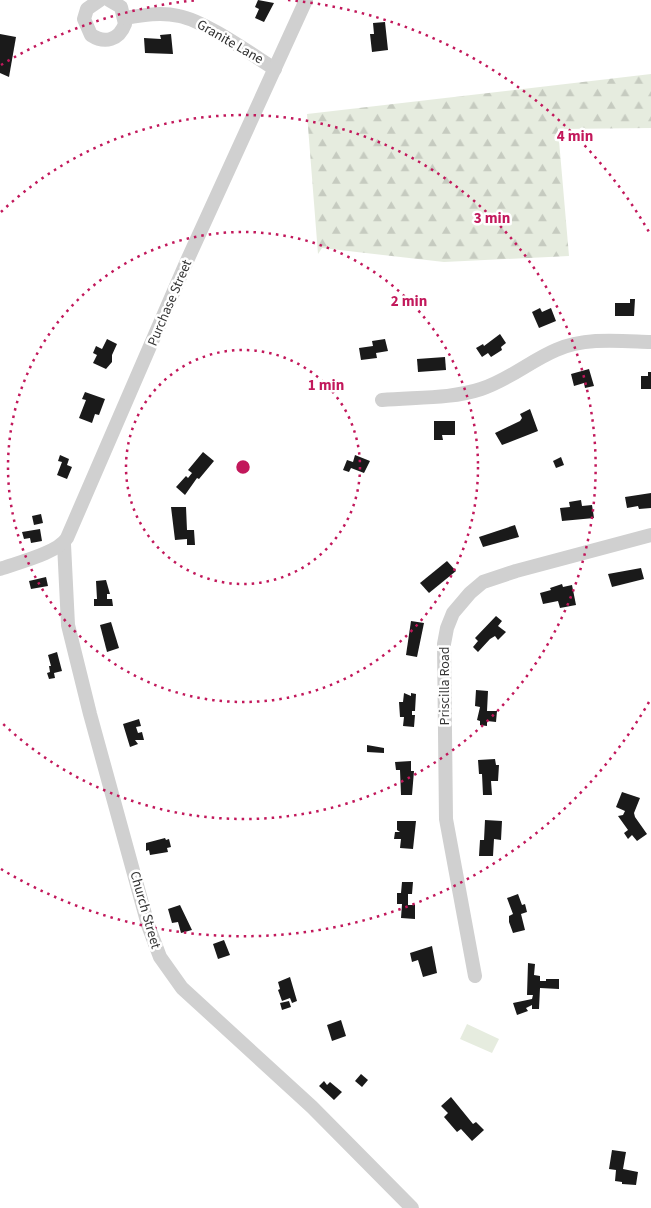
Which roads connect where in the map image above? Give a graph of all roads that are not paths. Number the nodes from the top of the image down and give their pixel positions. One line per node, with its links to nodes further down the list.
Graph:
1 (100, 0): 4 (street)
2 (109, 0): 4 (street)
3 (306, 0): 5 (street, Purchase Street)
4 (125, 18): 5 (street, Granite Lane)
5 (275, 69): 9 (street, Purchase Street)
6 (651, 342): 7 (street)
7 (382, 400)
8 (651, 535): 11 (street, Priscilla Road)
9 (64, 544): 10 (street); 12 (street, Church Street)
10 (0, 569)
11 (475, 976)
12 (412, 1208)

